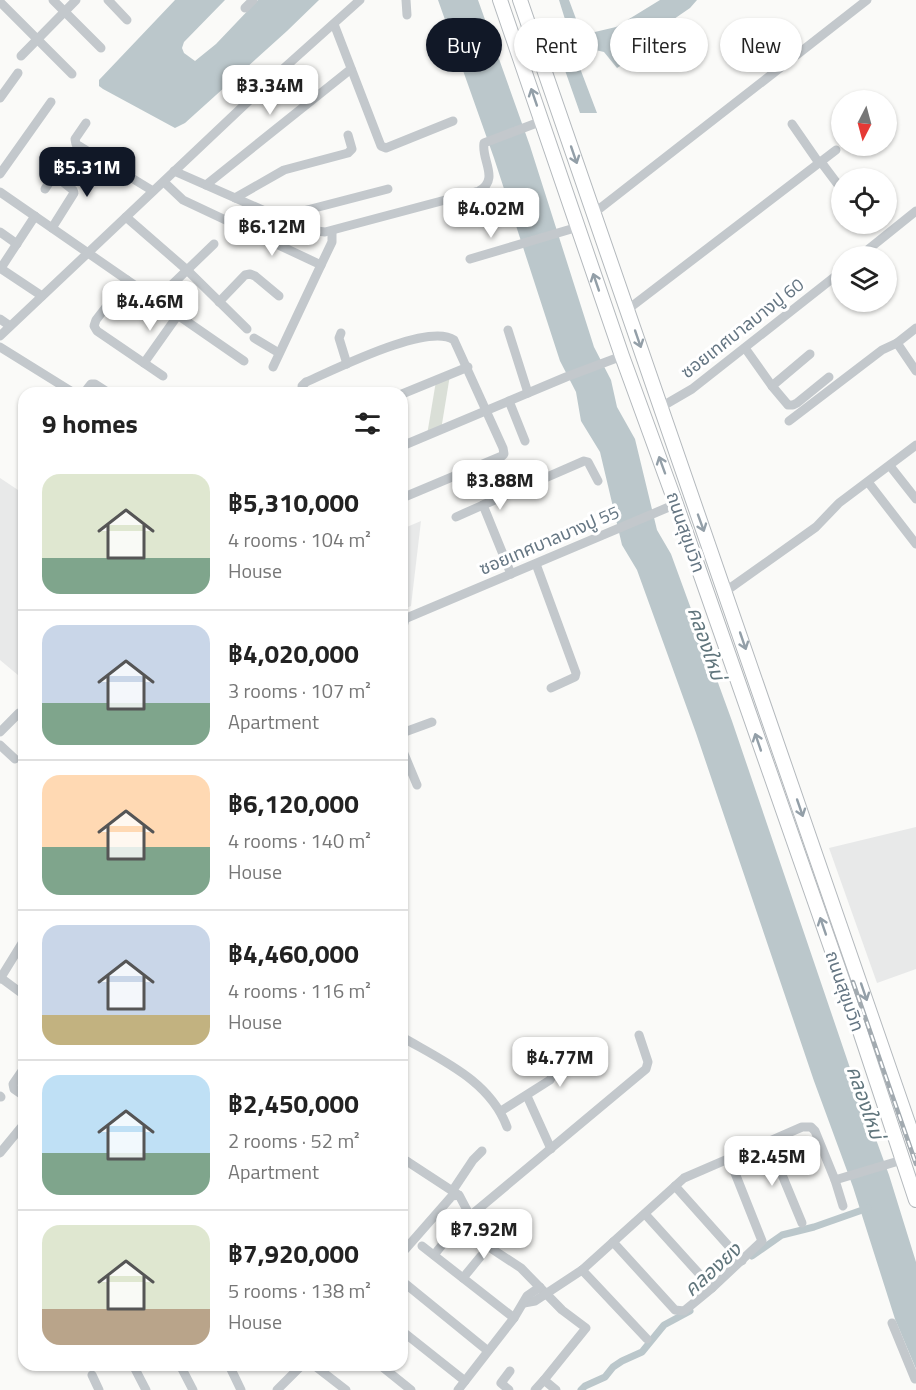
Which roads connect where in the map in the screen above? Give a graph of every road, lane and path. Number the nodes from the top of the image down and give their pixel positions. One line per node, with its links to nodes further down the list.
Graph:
1 (53, 0): 12 (street)
2 (76, 0): 12 (street)
3 (108, 0): 14 (street)
4 (253, 0): 11 (street)
5 (360, 0): 15 (street)
6 (406, 0): 13 (street)
7 (500, 0): 25 (highway, ถนนสุขุมวิท, one-way to 7)
8 (520, 0): 43 (highway, ถนนสุขุมวิท, one-way to 43)
9 (867, 0): 43 (street)
10 (0, 2): 16 (street)
11 (245, 8)
12 (65, 11): 16 (street); 17 (street)
13 (407, 15)
14 (127, 20)
15 (334, 24): 19 (street); 32 (street)
16 (37, 40): 18 (street); 21 (street)
17 (101, 48)
18 (21, 56)
19 (351, 69): 24 (street); 37 (street)
20 (18, 73): 22 (street)
21 (72, 74)
22 (0, 98)
23 (51, 102): 33 (street)
24 (453, 121)
25 (542, 121): 48 (highway, ถนนสุขุมวิท); 51 (street)
26 (86, 123): 40 (street)
27 (792, 124): 30 (street)
28 (348, 135): 42 (street)
29 (831, 154): 30 (street)
30 (820, 162): 35 (street); 68 (street)
31 (62, 163): 34 (street)
32 (174, 171): 36 (street); 37 (street)
33 (0, 174)
34 (54, 176): 38 (street); 50 (street)
35 (831, 176)
36 (164, 182): 40 (street); 58 (street)
37 (206, 185): 42 (street)
38 (45, 189)
39 (388, 189): 47 (street)
40 (153, 191): 46 (street)
41 (0, 192): 45 (street)
42 (235, 198): 47 (street)
43 (594, 213): 68 (highway, ถนนสุขุมวิท)
44 (913, 214): 49 (street); 55 (street)
45 (35, 216): 50 (street); 53 (street)
46 (126, 217): 56 (street); 60 (street)
47 (280, 218): 51 (street)
48 (578, 226): 57 (street); 84 (highway, ถนนสุขุมวิท, one-way to 48)
49 (916, 226)
50 (52, 228): 56 (street)
51 (332, 231): 58 (street)
52 (0, 232): 53 (street)
53 (17, 244): 59 (street)
54 (214, 244): 60 (street)
55 (873, 246)
56 (88, 253): 61 (street); 63 (street)
57 (470, 259)
58 (321, 265): 82 (street)
59 (0, 268): 63 (street)
60 (187, 270): 66 (street); 67 (street)
61 (127, 280): 64 (street); 66 (street)
62 (831, 280): 81 (street, ซอยเทศบาลบางปู 60)
63 (42, 296): 72 (street)
64 (114, 296): 70 (street); 86 (street)
65 (279, 296): 67 (street)
66 (156, 300): 69 (street)
67 (219, 302): 74 (street)
68 (627, 310): 99 (highway, ถนนสุขุมวิท, one-way to 99)
69 (178, 315): 85 (street); 86 (street)
70 (145, 316)
71 (0, 319): 72 (street)
72 (10, 326): 77 (street)
73 (916, 328): 79 (street)
74 (247, 329)
75 (508, 330): 97 (street)
76 (341, 333): 87 (street)
77 (0, 336)
78 (254, 338): 82 (street)
79 (897, 343): 90 (street); 101 (street)
80 (0, 347): 94 (street)
81 (745, 348): 93 (street); 99 (street, ซอยเทศบาลบางปู 60)
82 (279, 353): 88 (street)
83 (810, 354): 93 (street)
84 (615, 359): 97 (street); 110 (highway, ถนนสุขุมวิท, one-way to 84)
85 (244, 361)
86 (144, 363): 91 (street)
87 (347, 364): 89 (street); 95 (street)
88 (273, 367)
89 (468, 367): 96 (street); 100 (street)
90 (916, 371)
91 (163, 376)
92 (829, 378): 93 (street)
93 (772, 386)
94 (64, 387)
95 (302, 387)
96 (408, 392)
97 (528, 393): 98 (street)
98 (509, 401): 100 (street); 102 (street)
99 (661, 407): 116 (highway, ถนนสุขุมวิท, one-way to 116)
100 (487, 410): 103 (street); 108 (street)
101 (789, 421)
102 (525, 441)
103 (408, 443)
104 (916, 445): 105 (street)
105 (890, 466): 107 (street); 109 (street)
106 (598, 481): 111 (street)
107 (868, 482): 113 (street); 116 (street)
108 (408, 495)
109 (916, 500)
110 (676, 504): 114 (street, ซอยเทศบาลบางปู 55); 120 (highway, ถนนสุขุมวิท)
111 (483, 505): 112 (street); 115 (street)
112 (456, 517)
113 (916, 544)
114 (536, 564): 115 (street, ซอยเทศบาลบางปู 55); 118 (street)
115 (511, 574): 117 (street, ซอยเทศบาลบางปู 55)
116 (726, 591): 119 (highway, ถนนสุขุมวิท, one-way to 119)
117 (408, 618)
118 (551, 688)
119 (760, 693): 120 (highway); 142 (highway, ถนนสุขุมวิท, one-way to 142)
120 (743, 699): 148 (highway, ถนนสุขุมวิท, one-way to 120)
121 (18, 714): 124 (street)
122 (432, 722): 123 (street)
123 (408, 731)
124 (0, 732)
125 (0, 745): 126 (street)
126 (15, 759)
127 (408, 763): 128 (street)
128 (417, 785)
129 (18, 950): 130 (street)
130 (0, 978): 131 (street)
131 (18, 991)
132 (639, 1035): 143 (street)
133 (408, 1041): 138 (street)
134 (547, 1065): 137 (street)
135 (18, 1077): 136 (street)
136 (18, 1092)
137 (527, 1096): 138 (street); 143 (street)
138 (501, 1111): 139 (street)
139 (507, 1128)
140 (18, 1131): 145 (street)
141 (768, 1141): 146 (street); 149 (street); 156 (street)
142 (916, 1146)
143 (551, 1149): 155 (street)
144 (482, 1151): 151 (street)
145 (0, 1154)
146 (729, 1158): 150 (street); 162 (street)
147 (408, 1162): 151 (street)
148 (897, 1162): 149 (street); 152 (highway, ถนนสุขุมวิท)
149 (839, 1179): 153 (street)
150 (675, 1186): 154 (street); 162 (street)
151 (455, 1192): 155 (street); 158 (street)
152 (916, 1200)
153 (843, 1206)
154 (645, 1214): 157 (street); 166 (street)
155 (470, 1215): 160 (street); 167 (street)
156 (802, 1222)
157 (612, 1242): 163 (street); 166 (street)
158 (408, 1246)
159 (422, 1246): 160 (street)
160 (434, 1255): 164 (street)
161 (481, 1256): 164 (street)
162 (742, 1261): 166 (street)
163 (582, 1270): 167 (street); 171 (street)
164 (463, 1278): 168 (street)
165 (408, 1286): 172 (street)
166 (712, 1288)
167 (548, 1290): 168 (street); 182 (street)
168 (514, 1318): 172 (street)
169 (892, 1323): 181 (street)
170 (408, 1336): 183 (street)
171 (647, 1339)
172 (488, 1351): 183 (street)
173 (136, 1371): 186 (street)
174 (183, 1371): 187 (street)
175 (232, 1371): 188 (street)
176 (297, 1371): 189 (street)
177 (322, 1371): 190 (street)
178 (387, 1371): 191 (street)
179 (510, 1371): 184 (street)
180 (92, 1375): 185 (street)
181 (915, 1379)
182 (544, 1380): 193 (street); 194 (street)
183 (465, 1381): 192 (street)
184 (502, 1388)
185 (99, 1390)
186 (146, 1390)
187 (193, 1390)
188 (241, 1390)
189 (277, 1390)
190 (346, 1390)
191 (411, 1390)
192 (458, 1390)
193 (535, 1390)
194 (556, 1390)

